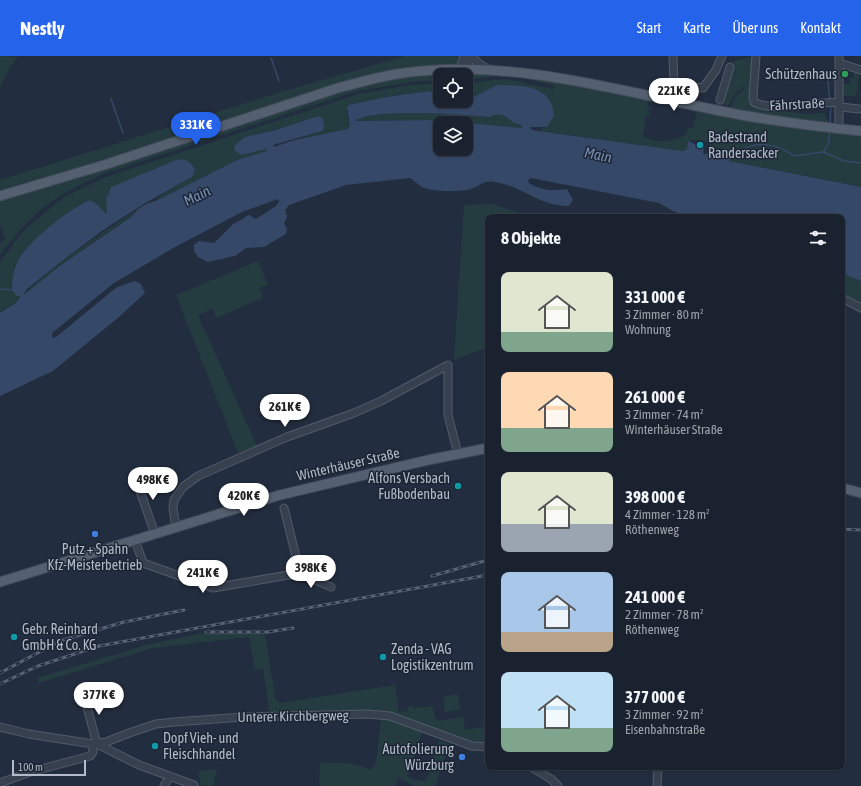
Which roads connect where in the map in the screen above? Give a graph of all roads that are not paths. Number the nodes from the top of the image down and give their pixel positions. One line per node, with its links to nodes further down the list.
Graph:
1 (464, 56): 8 (street)
2 (472, 56): 9 (street); 12 (street)
3 (673, 56): 15 (street)
4 (722, 56): 15 (street)
5 (756, 56): 17 (street, Fährstraße)
6 (839, 59): 13 (street); 17 (street)
7 (730, 67): 16 (street)
8 (463, 68)
9 (464, 68)
10 (473, 69): 12 (main road)
11 (433, 70): 21 (main road)
12 (489, 70): 19 (main road)
13 (861, 70)
14 (659, 83): 15 (street)
15 (674, 84)
16 (720, 100)
17 (834, 104): 18 (street); 19 (street)
18 (859, 109)
19 (840, 126): 20 (main road)
20 (861, 131)
21 (0, 196)
22 (845, 300): 23 (street)
23 (861, 308)
24 (485, 449): 25 (main road, Winterhäuser Straße)
25 (458, 454): 30 (main road, Winterhäuser Straße); 30 (street)
26 (134, 474): 31 (street)
27 (845, 489): 28 (main road)
28 (861, 493)
29 (284, 508): 33 (street)
30 (176, 527): 31 (main road, Winterhäuser Straße)
31 (155, 534): 32 (main road, Winterhäuser Straße)
32 (135, 540): 33 (street); 34 (main road, Winterhäuser Straße)
33 (300, 573): 35 (street)
34 (0, 582)
35 (331, 587)
36 (84, 692): 38 (street)
37 (0, 728): 38 (street)
38 (95, 744): 39 (street, Unterer Kirchbergweg); 42 (street); 43 (street)
39 (485, 747)
40 (536, 770): 46 (street)
41 (658, 770): 47 (street)
42 (170, 776): 44 (street); 45 (street)
43 (0, 783)
44 (194, 785)
45 (164, 786)
46 (558, 786)
47 (657, 786)

